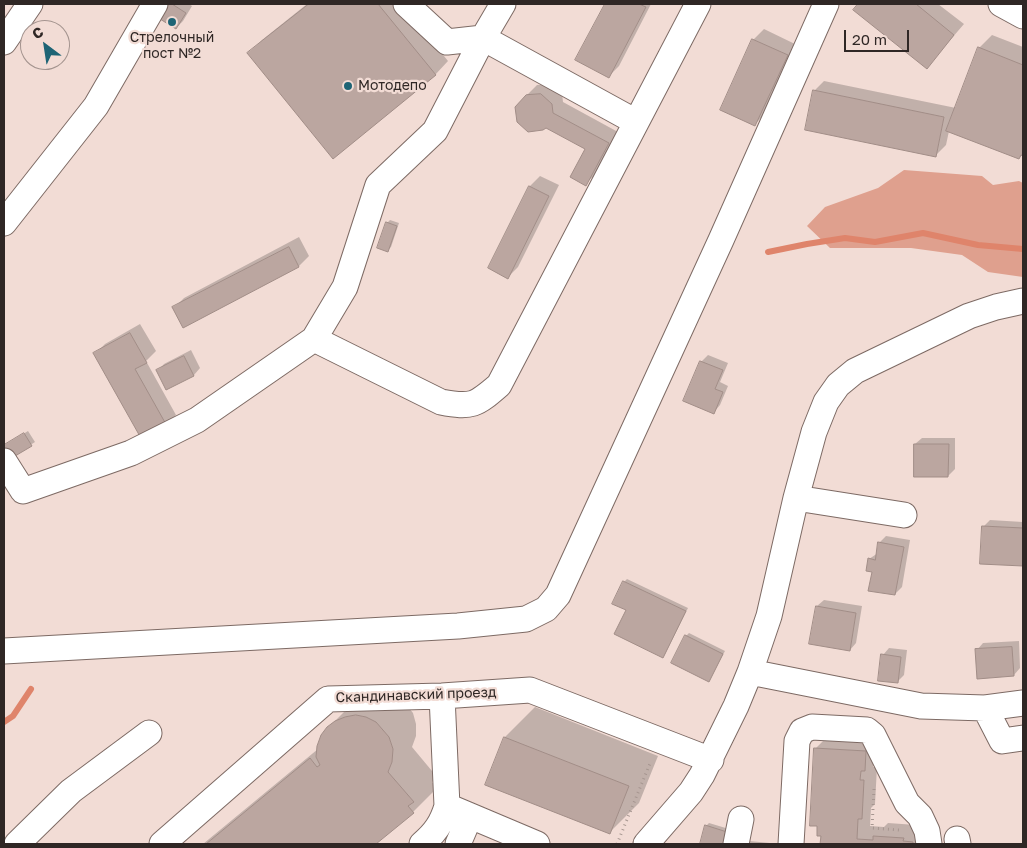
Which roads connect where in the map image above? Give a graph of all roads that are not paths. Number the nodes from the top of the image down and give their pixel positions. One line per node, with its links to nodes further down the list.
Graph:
1 (30, 4): 10 (street)
2 (155, 4): 12 (street)
3 (406, 4): 9 (street)
4 (503, 4): 9 (street)
5 (698, 4): 11 (street)
6 (826, 4): 19 (street)
7 (1001, 4): 8 (street)
8 (1023, 16)
9 (483, 38): 11 (street); 14 (street)
10 (4, 42)
11 (636, 122): 14 (street)
12 (4, 223)
13 (1023, 301): 17 (street)
14 (314, 339): 16 (street)
15 (4, 461): 16 (street)
16 (13, 497)
17 (796, 498): 18 (street); 20 (street)
18 (904, 515)
19 (4, 651)
20 (750, 672): 21 (street); 28 (street)
21 (832, 690): 24 (street); 25 (street)
22 (442, 696): 28 (street, Скандинавский проезд); 29 (street); 33 (street, Скандинавский проезд)
23 (1023, 703): 24 (street)
24 (985, 708): 27 (street)
25 (830, 728): 39 (street); 40 (street)
26 (149, 733): 32 (street)
27 (1023, 738)
28 (711, 760): 37 (street)
29 (447, 806): 30 (street); 34 (street)
30 (470, 816): 35 (street); 36 (street)
31 (741, 819): 38 (street)
32 (17, 844)
33 (162, 844)
34 (422, 844)
35 (458, 844)
36 (536, 844)
37 (646, 844)
38 (736, 844)
39 (791, 844)
40 (928, 844)

